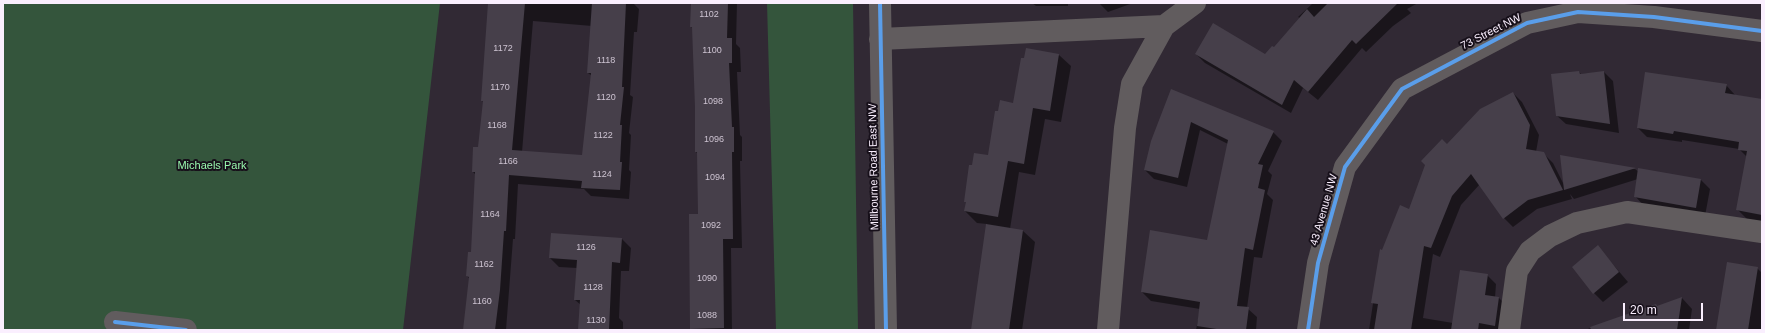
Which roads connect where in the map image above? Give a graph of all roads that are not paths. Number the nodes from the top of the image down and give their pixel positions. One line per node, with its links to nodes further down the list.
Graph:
1 (880, 3): 6 (street, Millbourne Road East NW)
2 (1195, 3): 4 (street)
3 (1655, 10): 5 (street, 73 Street NW); 7 (street, 73 Street NW)
4 (1164, 26): 6 (street); 12 (street)
5 (1762, 31)
6 (880, 39): 11 (street, Millbourne Road East NW)
7 (1402, 89): 13 (street, 43 Avenue NW)
8 (1762, 232): 14 (street)
9 (115, 322): 10 (street)
10 (178, 330)
11 (886, 330)
12 (1108, 330)
13 (1308, 330)
14 (1508, 330)

